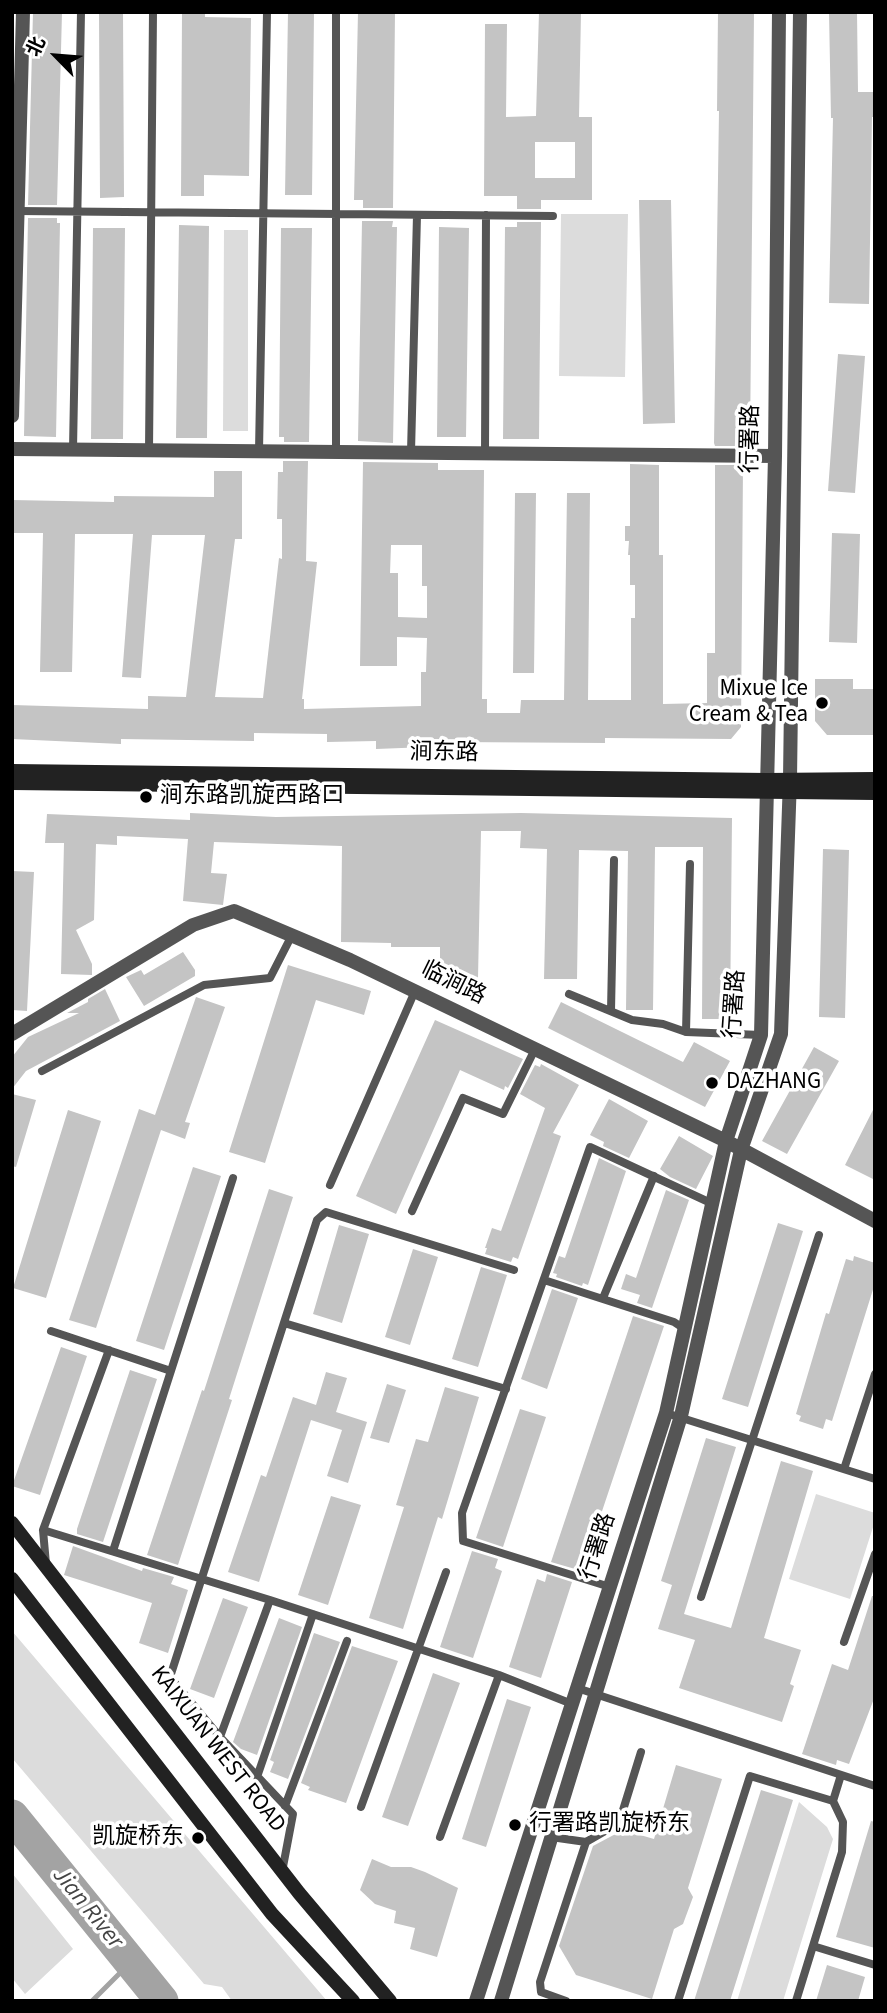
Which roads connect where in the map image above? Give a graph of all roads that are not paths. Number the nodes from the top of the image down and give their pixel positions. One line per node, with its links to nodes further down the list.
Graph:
1 (23, 12): 8 (street)
2 (81, 12): 9 (lane)
3 (153, 12): 10 (lane)
4 (267, 12): 11 (lane)
5 (336, 12): 12 (lane)
6 (779, 12): 24 (street, 行署路)
7 (800, 12): 29 (street, 行署路)
8 (18, 211): 9 (lane); 16 (street)
9 (77, 212): 10 (lane); 18 (lane)
10 (151, 212): 11 (lane); 19 (lane)
11 (264, 214): 12 (lane); 20 (lane)
12 (336, 214): 13 (lane); 21 (lane)
13 (418, 215): 14 (lane); 22 (lane)
14 (486, 215): 15 (lane); 23 (lane)
15 (553, 216)
16 (12, 416)
17 (12, 449): 18 (street)
18 (73, 449): 19 (street)
19 (149, 450): 20 (street)
20 (259, 451): 21 (street)
21 (337, 452): 22 (street)
22 (411, 452): 23 (street)
23 (485, 453): 24 (street)
24 (775, 456): 28 (street, 行署路)
25 (12, 771): 28 (street, 涧东路)
26 (875, 779): 29 (street, 涧东路)
27 (12, 783): 28 (street, 涧东路)
28 (767, 786): 29 (street, 涧东路); 39 (street, 行署路)
29 (789, 786): 30 (street, 涧东路); 43 (street, 行署路)
30 (875, 793)
31 (614, 860): 36 (lane)
32 (690, 864): 37 (lane)
33 (292, 935): 34 (street, 临涧路); 38 (street, 临涧路); 41 (lane)
34 (415, 991): 40 (street, 临涧路); 46 (lane)
35 (569, 994): 36 (lane)
36 (611, 1011): 37 (lane)
37 (687, 1032): 39 (lane)
38 (12, 1034)
39 (761, 1035): 42 (street, 行署路)
40 (535, 1049): 42 (street, 临涧路); 48 (lane)
41 (42, 1071)
42 (726, 1142): 43 (street, 临涧路); 47 (street, 行署路)
43 (741, 1150): 49 (street, 临涧路); 62 (street, 行署路)
44 (653, 1176): 47 (lane); 52 (lane); 53 (lane)
45 (233, 1178): 58 (lane)
46 (330, 1185)
47 (714, 1205): 55 (street, 行署路)
48 (412, 1211)
49 (875, 1222)
50 (819, 1235): 63 (lane)
51 (514, 1270): 54 (lane)
52 (544, 1280): 53 (lane); 60 (lane)
53 (603, 1298): 55 (lane)
54 (284, 1323): 60 (lane); 73 (lane)
55 (686, 1329): 61 (street, 行署路)
56 (51, 1331): 57 (lane)
57 (109, 1350): 58 (lane); 67 (lane)
58 (171, 1371): 68 (lane)
59 (875, 1374): 64 (lane)
60 (506, 1389): 74 (lane)
61 (666, 1413): 62 (lane); 74 (street, 行署路)
62 (681, 1416): 63 (lane); 83 (street, 行署路)
63 (752, 1439): 64 (lane); 75 (lane)
64 (844, 1469): 65 (lane)
65 (875, 1479)
66 (12, 1523): 70 (street, KAIXUAN WEST ROAD)
67 (43, 1530): 68 (lane); 70 (lane)
68 (113, 1551): 73 (lane)
69 (875, 1554): 79 (lane)
70 (46, 1567): 96 (street, KAIXUAN WEST ROAD)
71 (446, 1572): 80 (lane)
72 (12, 1579): 99 (street)
73 (203, 1579): 76 (lane); 85 (lane)
74 (610, 1587): 82 (street, 行署路)
75 (701, 1597)
76 (270, 1600): 77 (lane); 85 (lane)
77 (313, 1614): 80 (lane); 88 (lane)
78 (347, 1641): 91 (lane)
79 (844, 1642)
80 (418, 1648): 81 (lane); 92 (lane)
81 (499, 1675): 84 (lane); 94 (lane)
82 (578, 1688): 83 (lane); 84 (street, 行署路)
83 (596, 1695): 87 (lane); 93 (street, 行署路)
84 (572, 1704): 101 (street, 行署路)
85 (220, 1737): 88 (lane)
86 (641, 1752): 95 (lane)
87 (841, 1775): 89 (lane); 90 (lane)
88 (257, 1777): 91 (lane)
89 (875, 1786)
90 (833, 1801): 97 (lane); 104 (lane)
91 (285, 1806): 96 (lane)
92 (361, 1807)
93 (551, 1836): 95 (lane); 102 (street, 行署路)
94 (440, 1837)
95 (586, 1842): 103 (lane)
96 (282, 1872): 100 (street, KAIXUAN WEST ROAD)
97 (813, 1946): 98 (lane); 105 (lane)
98 (875, 1965)
99 (353, 2001)
100 (390, 2001)
101 (476, 2001)
102 (501, 2001)
103 (566, 2001)
104 (678, 2001)
105 (796, 2001)

